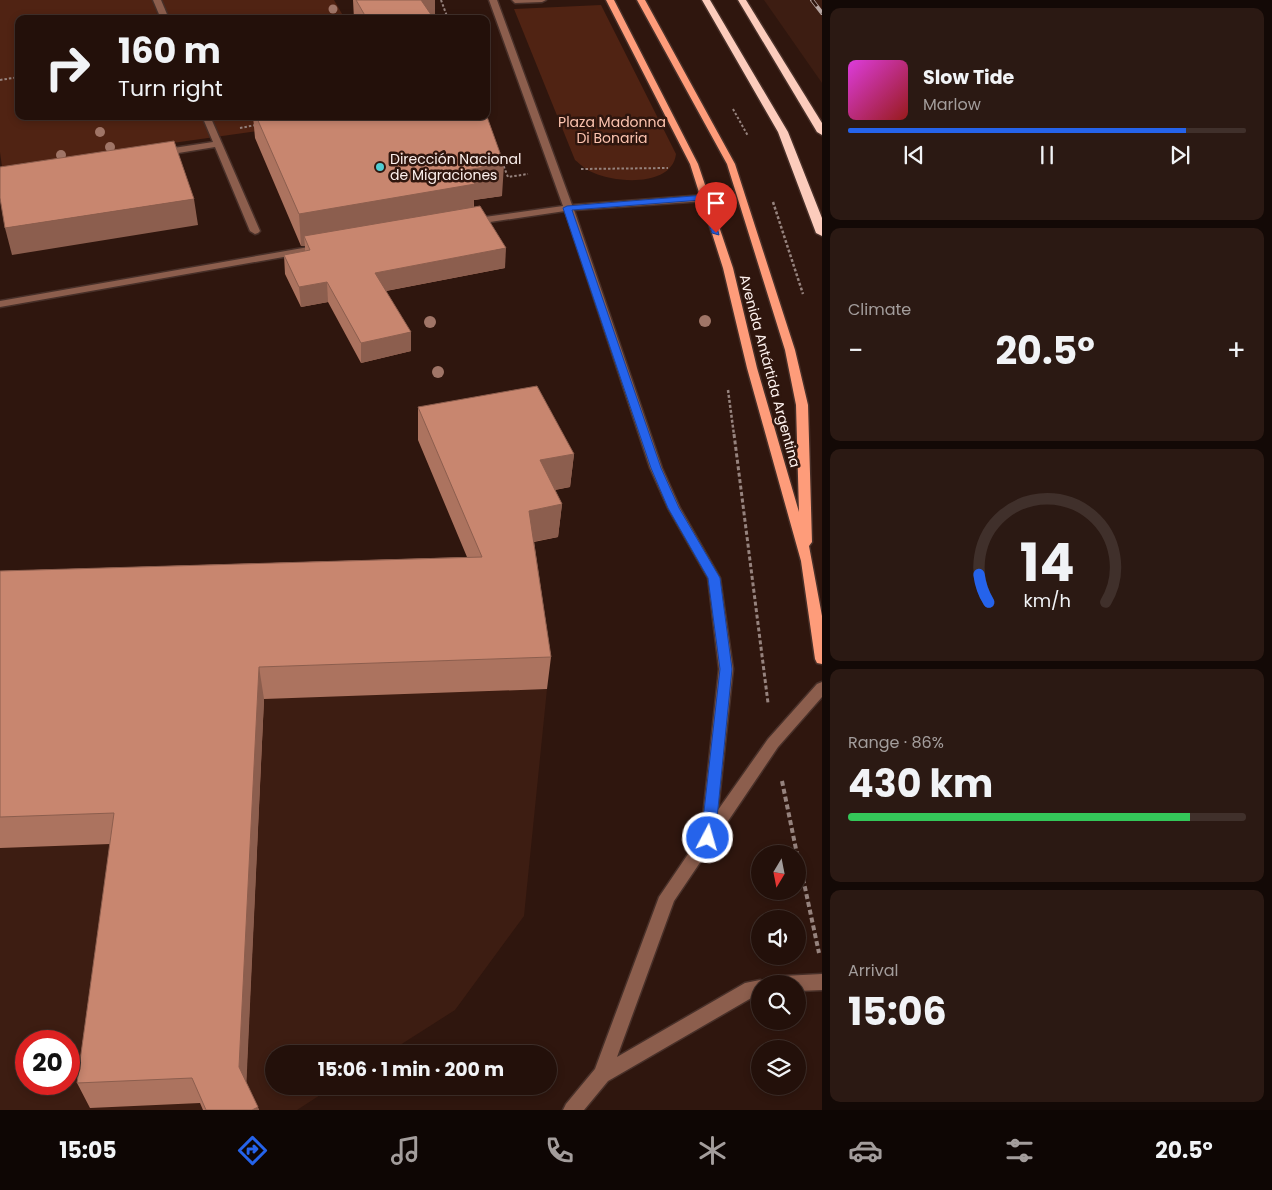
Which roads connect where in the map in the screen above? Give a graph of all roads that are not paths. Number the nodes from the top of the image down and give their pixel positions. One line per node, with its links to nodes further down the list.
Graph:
1 (157, 0): 9 (lane)
2 (493, 0): 15 (lane)
3 (542, 0): 8 (lane)
4 (610, 0): 14 (main road, Avenida Antártida Argentina)
5 (641, 0): 21 (main road, Avenida Antártida Argentina)
6 (706, 0): 18 (highway)
7 (742, 0): 11 (highway)
8 (515, 1)
9 (163, 15)
10 (208, 120): 12 (lane)
11 (822, 132)
12 (218, 144): 13 (lane); 17 (lane)
13 (150, 155)
14 (705, 198): 15 (lane); 21 (main road, Avenida Antártida Argentina)
15 (567, 208): 16 (lane); 24 (lane)
16 (456, 224)
17 (255, 231)
18 (822, 233)
19 (330, 246): 20 (lane)
20 (0, 304)
21 (807, 561): 22 (main road, Avenida Antártida Argentina)
22 (822, 658)
23 (822, 688): 24 (lane)
24 (708, 838): 28 (lane)
25 (822, 982): 26 (lane)
26 (806, 983)
27 (751, 989): 28 (lane)
28 (602, 1075): 29 (lane)
29 (572, 1110)

